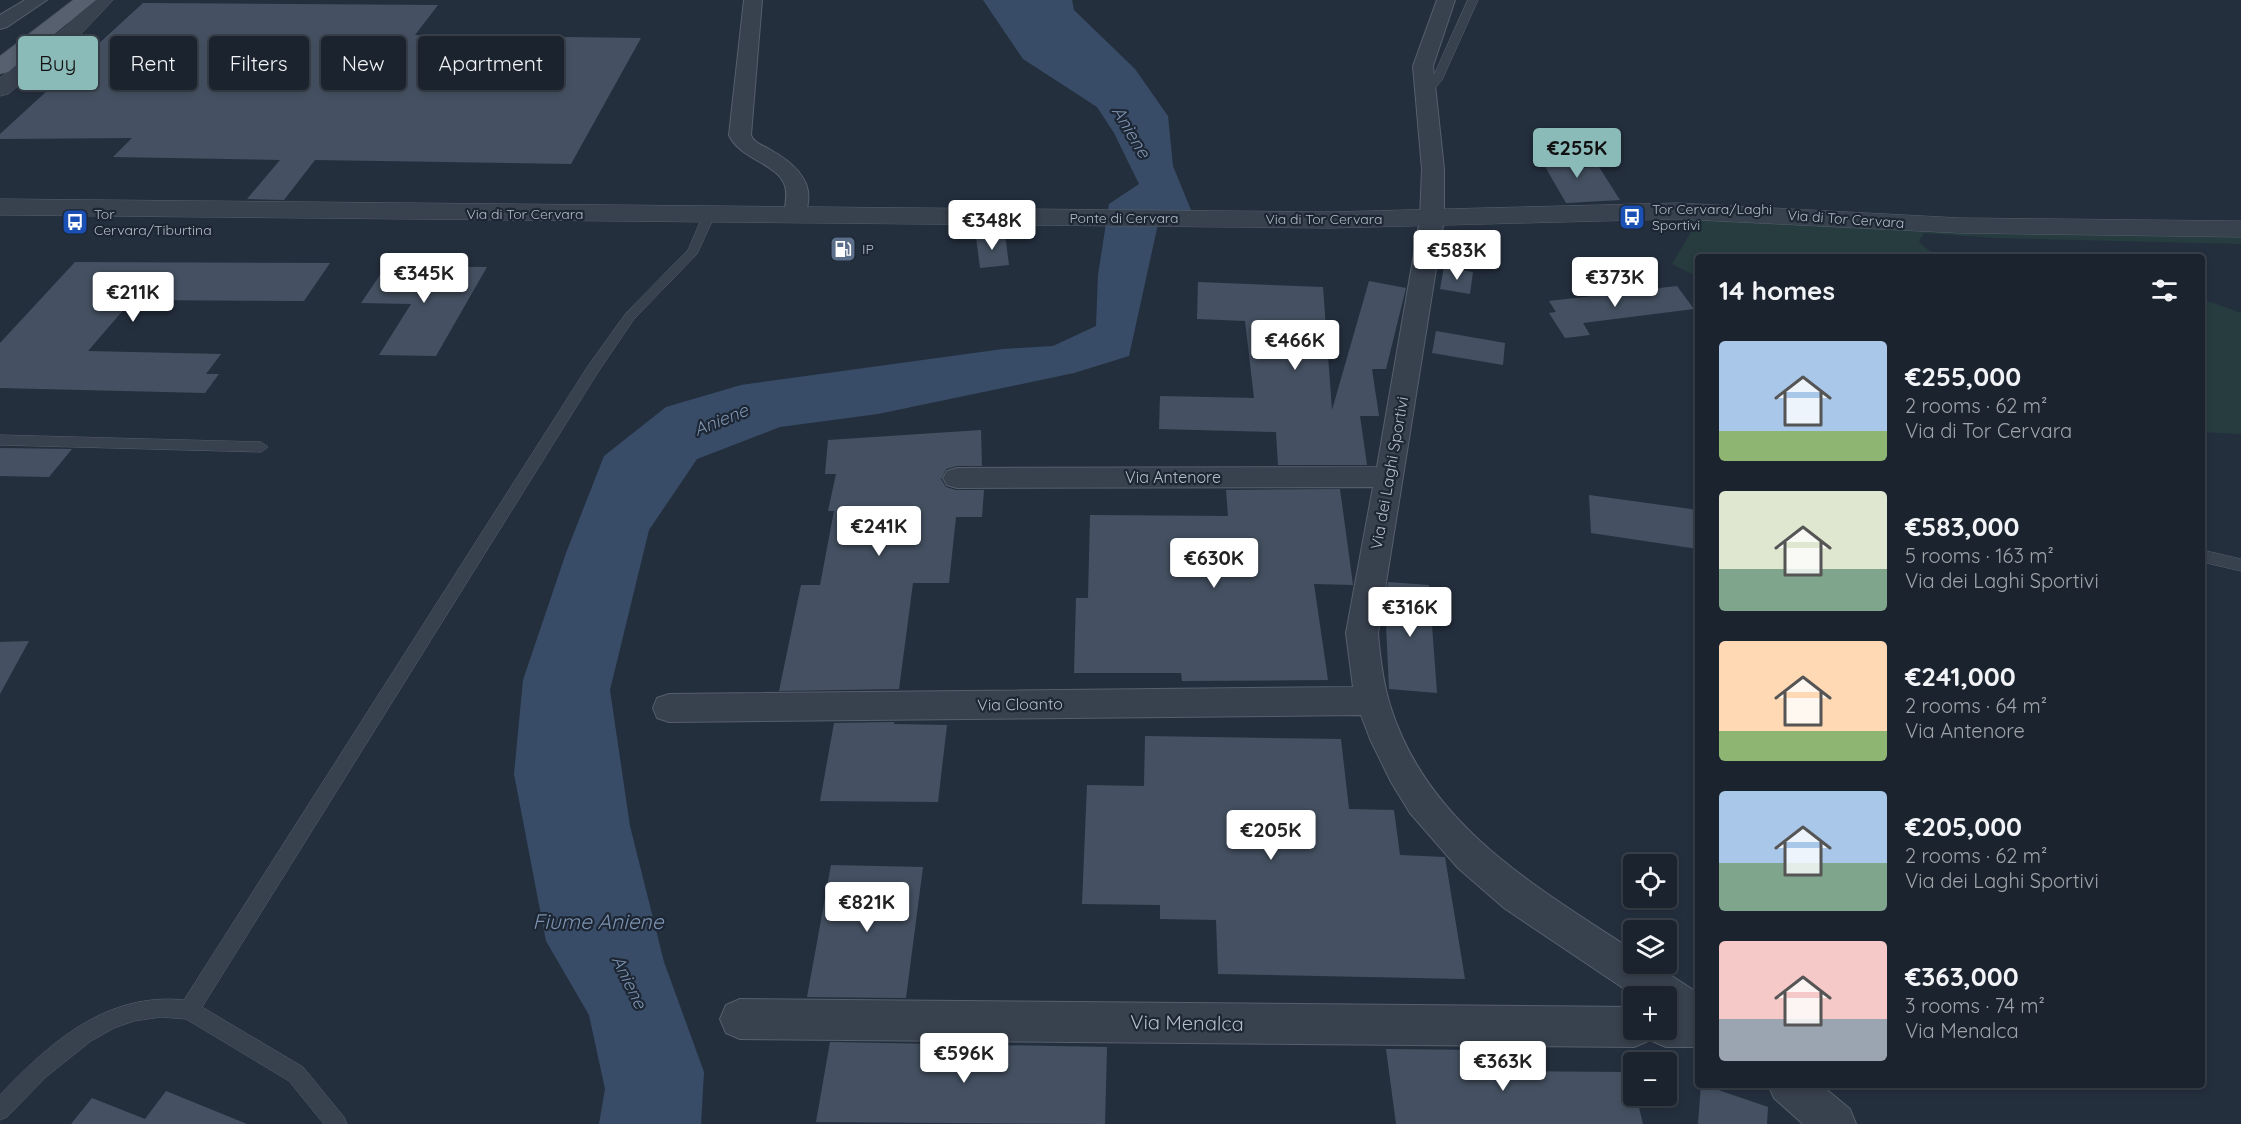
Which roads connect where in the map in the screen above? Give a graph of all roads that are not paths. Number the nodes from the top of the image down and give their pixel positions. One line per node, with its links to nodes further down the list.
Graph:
1 (38, 0): 9 (street)
2 (58, 0): 9 (main road)
3 (86, 0): 10 (main road)
4 (103, 0): 8 (street)
5 (1446, 0): 14 (street, Via dei Laghi Sportivi)
6 (1473, 0): 14 (lane)
7 (752, 2): 17 (street)
8 (84, 22): 10 (street); 13 (street)
9 (3, 31)
10 (39, 36)
11 (18, 53): 12 (main road)
12 (0, 67)
13 (0, 88)
14 (1426, 92): 20 (street, Via dei Laghi Sportivi)
15 (0, 207): 16 (street, Via di Tor Cervara)
16 (709, 215): 17 (street, Via di Tor Cervara); 30 (lane)
17 (795, 215): 18 (street, Via di Tor Cervara)
18 (1050, 218): 19 (street, Ponte di Cervara)
19 (1198, 219): 20 (street, Via di Tor Cervara)
20 (1432, 219): 21 (street, Via di Tor Cervara); 24 (street, Via dei Laghi Sportivi)
21 (2241, 230)
22 (0, 440): 23 (lane)
23 (261, 447)
24 (1389, 477): 25 (street, Via Antenore); 28 (street, Via dei Laghi Sportivi)
25 (957, 478)
26 (2205, 557): 27 (lane)
27 (2241, 565)
28 (1371, 700): 29 (street, Via Cloanto); 31 (street, Via dei Laghi Sportivi)
29 (669, 708)
30 (189, 1010): 37 (lane); 38 (lane)
31 (1695, 1014)
32 (740, 1019): 33 (street, Via Menalca)
33 (1623, 1027)
34 (1677, 1027): 35 (street)
35 (1695, 1028)
36 (1793, 1088): 39 (street)
37 (0, 1110)
38 (337, 1124)
39 (1835, 1124)

